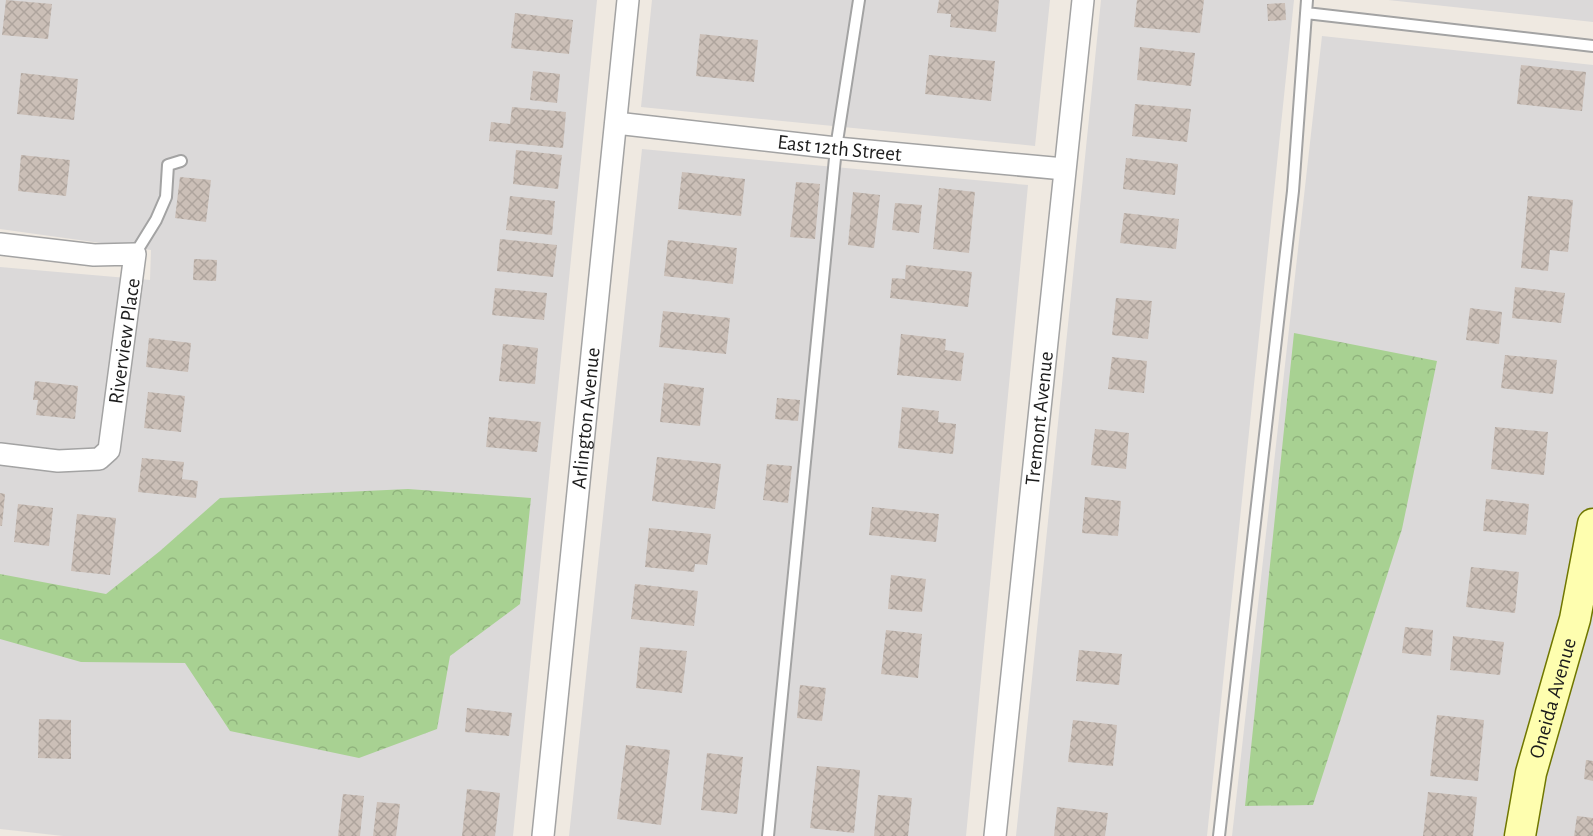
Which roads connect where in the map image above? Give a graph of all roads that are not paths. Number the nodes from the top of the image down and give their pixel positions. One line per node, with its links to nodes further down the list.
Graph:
1 (628, 0): 7 (street, Arlington Avenue)
2 (859, 0): 8 (lane)
3 (1083, 0): 10 (street, Tremont Avenue)
4 (1307, 0): 5 (lane)
5 (1306, 13): 6 (lane); 18 (lane)
6 (1593, 46)
7 (616, 123): 8 (street, East 12th Street); 15 (street, Arlington Avenue)
8 (836, 148): 10 (street, East 12th Street); 16 (lane)
9 (181, 161): 12 (lane)
10 (1064, 169): 17 (street, Tremont Avenue)
11 (0, 244): 12 (street, Riverview Place)
12 (135, 254): 13 (street, Riverview Place)
13 (0, 454)
14 (1593, 524): 19 (street, Oneida Avenue)
15 (543, 836)
16 (768, 836)
17 (995, 836)
18 (1219, 836)
19 (1520, 836)

